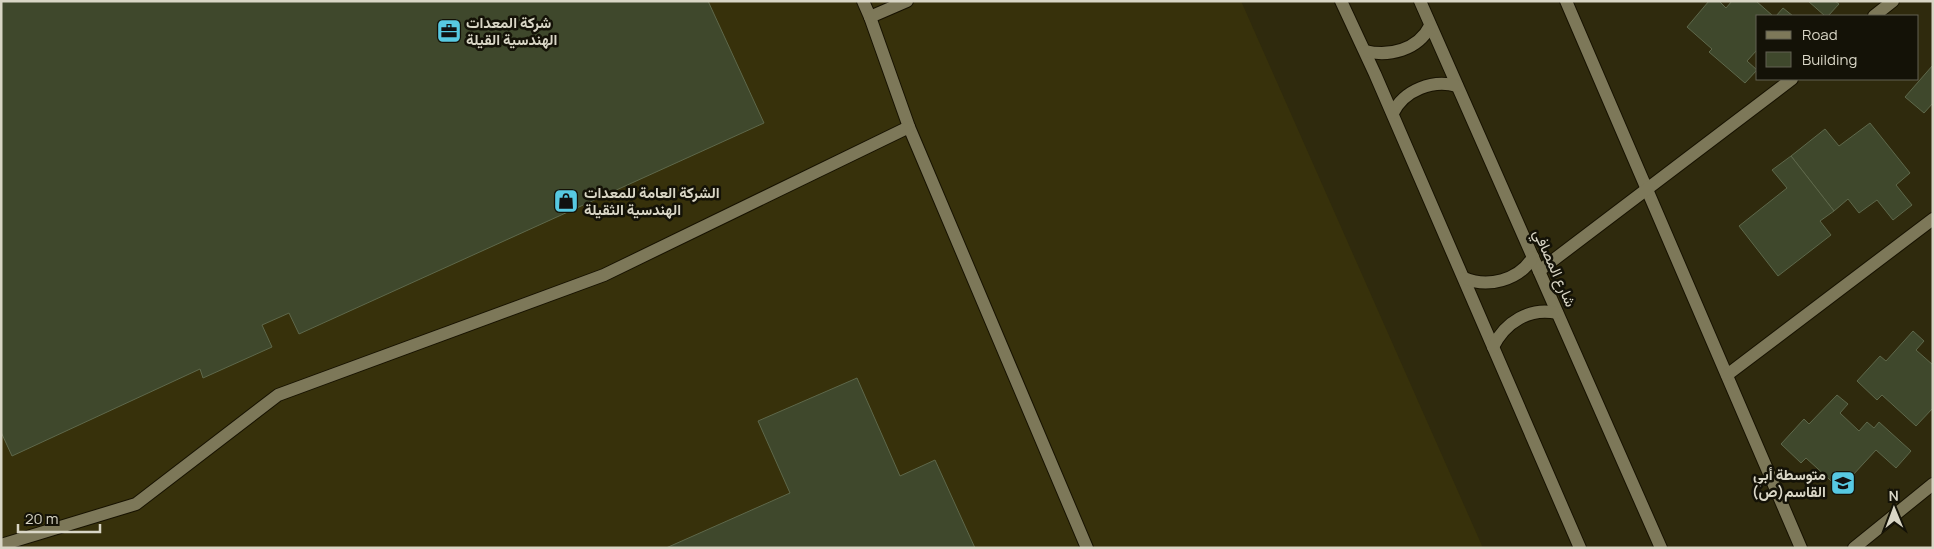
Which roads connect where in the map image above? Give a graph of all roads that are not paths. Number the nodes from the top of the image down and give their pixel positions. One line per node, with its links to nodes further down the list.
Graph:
1 (863, 1): 8 (main road)
2 (907, 1): 8 (main road)
3 (1341, 1): 10 (main road)
4 (1420, 1): 9 (main road, شارع المصافي)
5 (1893, 1): 7 (main road)
6 (1568, 2): 15 (main road)
7 (1875, 15)
8 (870, 17): 14 (main road)
9 (1430, 26): 10 (main road); 12 (main road, شارع المصافي)
10 (1365, 51): 13 (main road)
11 (1791, 80): 15 (main road)
12 (1457, 86): 13 (main road); 17 (main road, شارع المصافي)
13 (1393, 113): 19 (main road)
14 (909, 127): 24 (main road); 25 (main road)
15 (1647, 190): 18 (main road); 22 (main road)
16 (1933, 219): 22 (main road)
17 (1533, 257): 18 (main road, شارع المصافي); 19 (main road)
18 (1539, 270): 20 (main road, شارع المصافي)
19 (1464, 278): 21 (main road)
20 (1558, 313): 21 (main road); 27 (main road, شارع المصافي)
21 (1493, 347): 26 (main road)
22 (1727, 375): 28 (main road)
23 (1933, 484): 29 (main road)
24 (1, 545)
25 (1088, 548)
26 (1580, 548)
27 (1661, 548)
28 (1801, 548)
29 (1854, 548)

